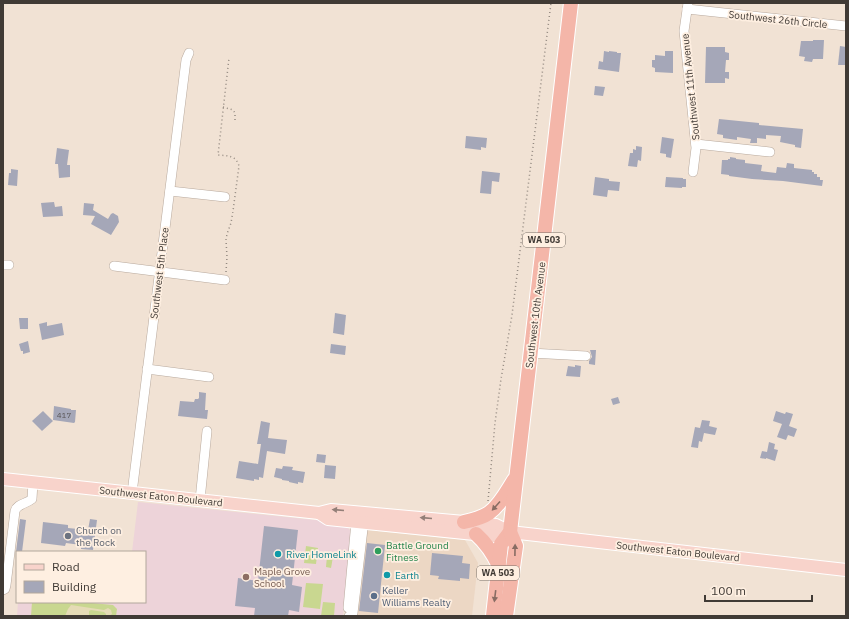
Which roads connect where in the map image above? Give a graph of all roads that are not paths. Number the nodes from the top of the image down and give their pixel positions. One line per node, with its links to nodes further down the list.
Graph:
1 (571, 3): 13 (highway, Southwest 10th Avenue / WA 503)
2 (688, 6): 3 (street, Southwest 26th Circle); 5 (street, Southwest 11th Avenue)
3 (846, 26)
4 (190, 53): 8 (street, Southwest 5th Place)
5 (696, 144): 6 (street); 7 (street, Southwest 11th Avenue)
6 (770, 152)
7 (694, 172)
8 (170, 191): 9 (street); 11 (street, Southwest 5th Place)
9 (226, 197)
10 (114, 266): 11 (street)
11 (159, 272): 12 (street); 15 (street, Southwest 5th Place)
12 (225, 280)
13 (530, 353): 14 (street); 18 (highway, Southwest 10th Avenue / WA 503)
14 (586, 356)
15 (147, 369): 16 (street); 21 (street, Southwest 5th Place)
16 (209, 376)
17 (207, 431): 22 (street)
18 (516, 476): 26 (highway, one-way to 26); 27 (highway, Southwest 10th Avenue / WA 503)
19 (3, 479): 20 (main road, Southwest Eaton Boulevard)
20 (33, 482): 21 (main road, Southwest Eaton Boulevard); 31 (street)
21 (132, 493): 22 (main road, Southwest Eaton Boulevard)
22 (200, 500): 23 (main road, Southwest Eaton Boulevard)
23 (319, 513): 24 (main road, Southwest Eaton Boulevard, one-way to 23); 25 (main road, Southwest Eaton Boulevard)
24 (394, 515): 25 (main road); 26 (main road, Southwest Eaton Boulevard, one-way to 24)
25 (360, 522): 28 (main road, Southwest Eaton Boulevard); 32 (street)
26 (464, 522): 27 (main road, Southwest Eaton Boulevard)
27 (510, 532): 28 (main road, Southwest Eaton Boulevard); 29 (highway, Southwest 10th Avenue / WA 503); 30 (main road, Southwest Eaton Boulevard); 34 (highway, Southwest 10th Avenue / WA 503, one-way to 27)
28 (476, 534): 29 (highway)
29 (499, 566): 33 (highway, Southwest 10th Avenue / WA 503, one-way to 33)
30 (846, 570)
31 (3, 590)
32 (349, 616)
33 (493, 616)
34 (506, 616)

